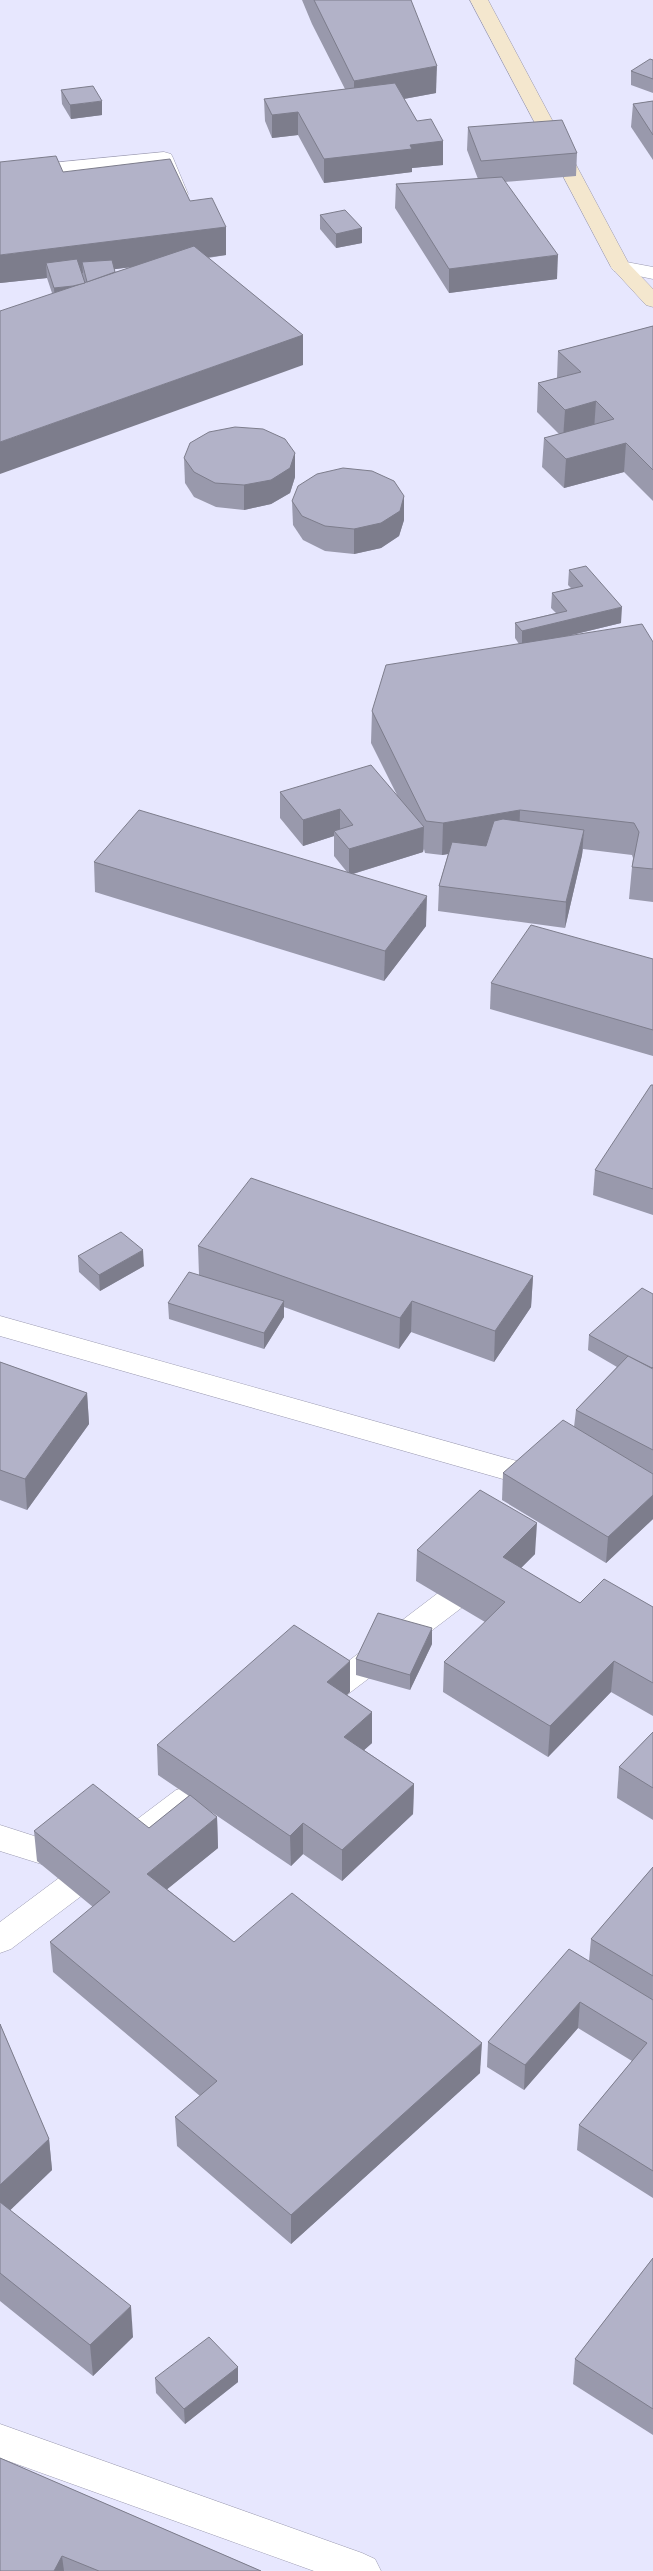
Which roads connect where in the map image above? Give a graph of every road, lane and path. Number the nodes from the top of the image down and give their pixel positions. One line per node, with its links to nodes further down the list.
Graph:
1 (479, 0): 4 (main road)
2 (0, 174): 3 (street)
3 (185, 214)
4 (620, 267): 5 (street); 6 (main road)
5 (653, 273)
6 (653, 301)
7 (0, 1326): 8 (street)
8 (550, 1508)
9 (495, 1563): 10 (street)
10 (300, 1714)
11 (206, 1785): 13 (street)
12 (0, 1838): 13 (street)
13 (95, 1868): 14 (street)
14 (0, 1940)
15 (0, 2441): 16 (street)
16 (362, 2571)

